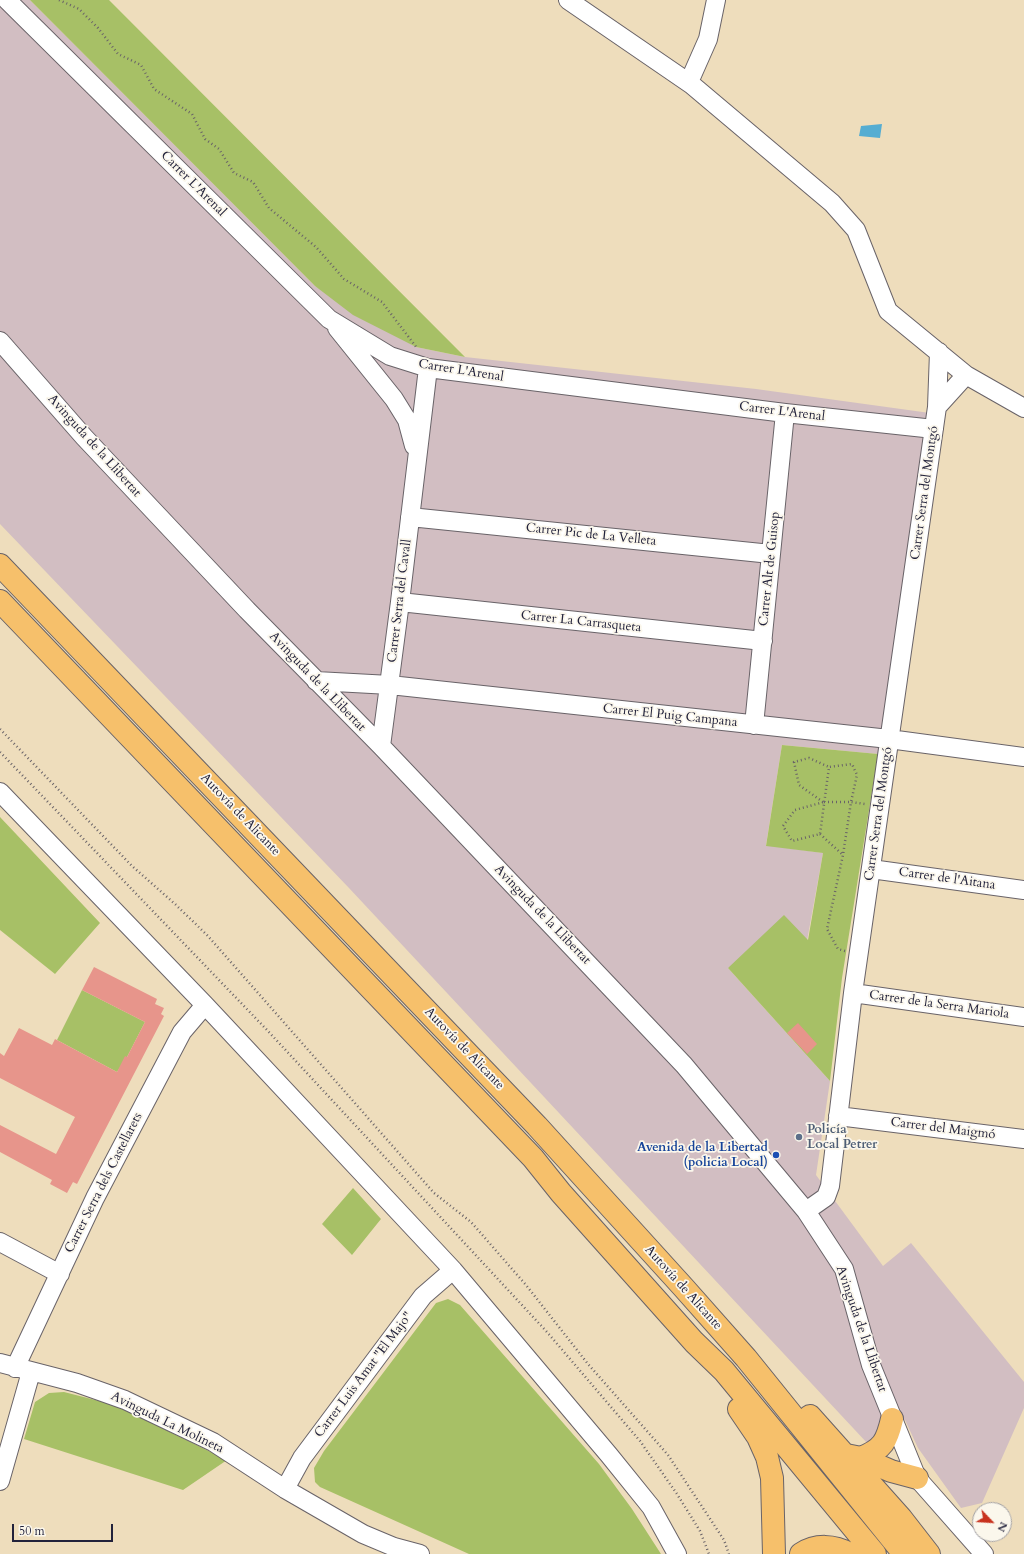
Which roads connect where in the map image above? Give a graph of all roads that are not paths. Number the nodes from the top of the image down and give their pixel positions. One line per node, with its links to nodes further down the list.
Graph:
1 (7, 0): 5 (street, Carrer L'Arenal)
2 (568, 0): 4 (street)
3 (716, 0): 4 (street)
4 (688, 82): 7 (street)
5 (329, 319): 8 (street, Carrer L'Arenal); 11 (street, Carrer Serra del Cavall)
6 (0, 341): 23 (street, Avinguda de la Llibertat)
7 (938, 352): 10 (street); 12 (street, Carrer Serra del Montgó)
8 (390, 356): 9 (street, Carrer L'Arenal); 11 (street, Carrer Serra del Cavall)
9 (428, 368): 14 (street, Carrer L'Arenal); 16 (street, Carrer Serra del Cavall)
10 (966, 375): 12 (street, Carrer Serra del Montgó); 13 (street)
11 (394, 399): 16 (street, Carrer Serra del Cavall)
12 (937, 407): 15 (street, Carrer Serra del Montgó)
13 (1024, 408)
14 (785, 413): 15 (street, Carrer L'Arenal); 18 (street, Carrer Alt de Guisop)
15 (934, 429): 26 (street, Carrer Serra del Montgó)
16 (417, 456): 17 (street, Carrer Serra del Cavall)
17 (410, 517): 18 (street, Carrer Pic de La Velleta); 21 (street, Carrer Serra del Cavall)
18 (771, 554): 22 (street, Carrer Alt de Guisop)
19 (0, 565): 42 (highway, Autovía de Alicante)
20 (0, 601): 41 (highway, Autovía de Alicante)
21 (400, 602): 22 (street, Carrer La Carrasqueta); 24 (street, Carrer Serra del Cavall)
22 (762, 641): 25 (street, Carrer Alt de Guisop)
23 (316, 681): 24 (street, Carrer El Puig Campana); 27 (street, Avinguda de la Llibertat)
24 (390, 685): 25 (street, Carrer El Puig Campana); 27 (street, Carrer Serra del Cavall)
25 (754, 725): 26 (street, Carrer El Puig Campana)
26 (889, 739): 28 (street, Carrer El Puig Campana); 30 (street, Carrer Serra del Montgó)
27 (381, 746): 37 (street, Avinguda de la Llibertat)
28 (1024, 757)
29 (0, 792): 33 (street)
30 (871, 869): 31 (street, Carrer de l'Aitana); 32 (street, Carrer Serra del Montgó)
31 (1024, 890)
32 (853, 993): 34 (street, Carrer de la Serra Mariola); 35 (street, Carrer Serra del Montgó)
33 (205, 1005): 39 (street); 40 (street, Carrer Serra dels Castellarets)
34 (1024, 1017)
35 (838, 1116): 36 (street, Carrer del Maigmó); 37 (street, Carrer Serra del Montgó)
36 (1024, 1139)
37 (806, 1211): 44 (street, Avinguda de la Llibertat)
38 (0, 1242): 40 (street)
39 (454, 1270): 48 (street, Carrer Luis Amat "El Majo"); 52 (street)
40 (60, 1274): 43 (street, Carrer Serra dels Castellarets)
41 (694, 1342): 53 (highway); 56 (highway, Autovía de Alicante)
42 (746, 1358): 45 (highway); 57 (highway, Autovía de Alicante)
43 (16, 1368): 47 (street, Carrer Serra dels Castellarets); 48 (street, Avinguda La Molineta)
44 (892, 1419): 45 (highway); 46 (street, Avinguda de la Llibertat)
45 (853, 1456): 46 (highway); 58 (highway)
46 (917, 1478): 59 (street, Avinguda de la Llibertat)
47 (0, 1481)
48 (285, 1489): 49 (street, Avinguda La Molineta)
49 (363, 1534): 50 (street, Avinguda La Molineta); 51 (street, Avinguda La Molineta)
50 (386, 1554)
51 (420, 1554)
52 (677, 1554)
53 (774, 1554)
54 (801, 1554): 55 (highway)
55 (850, 1554)
56 (875, 1554)
57 (904, 1554)
58 (929, 1554)
59 (984, 1554)

